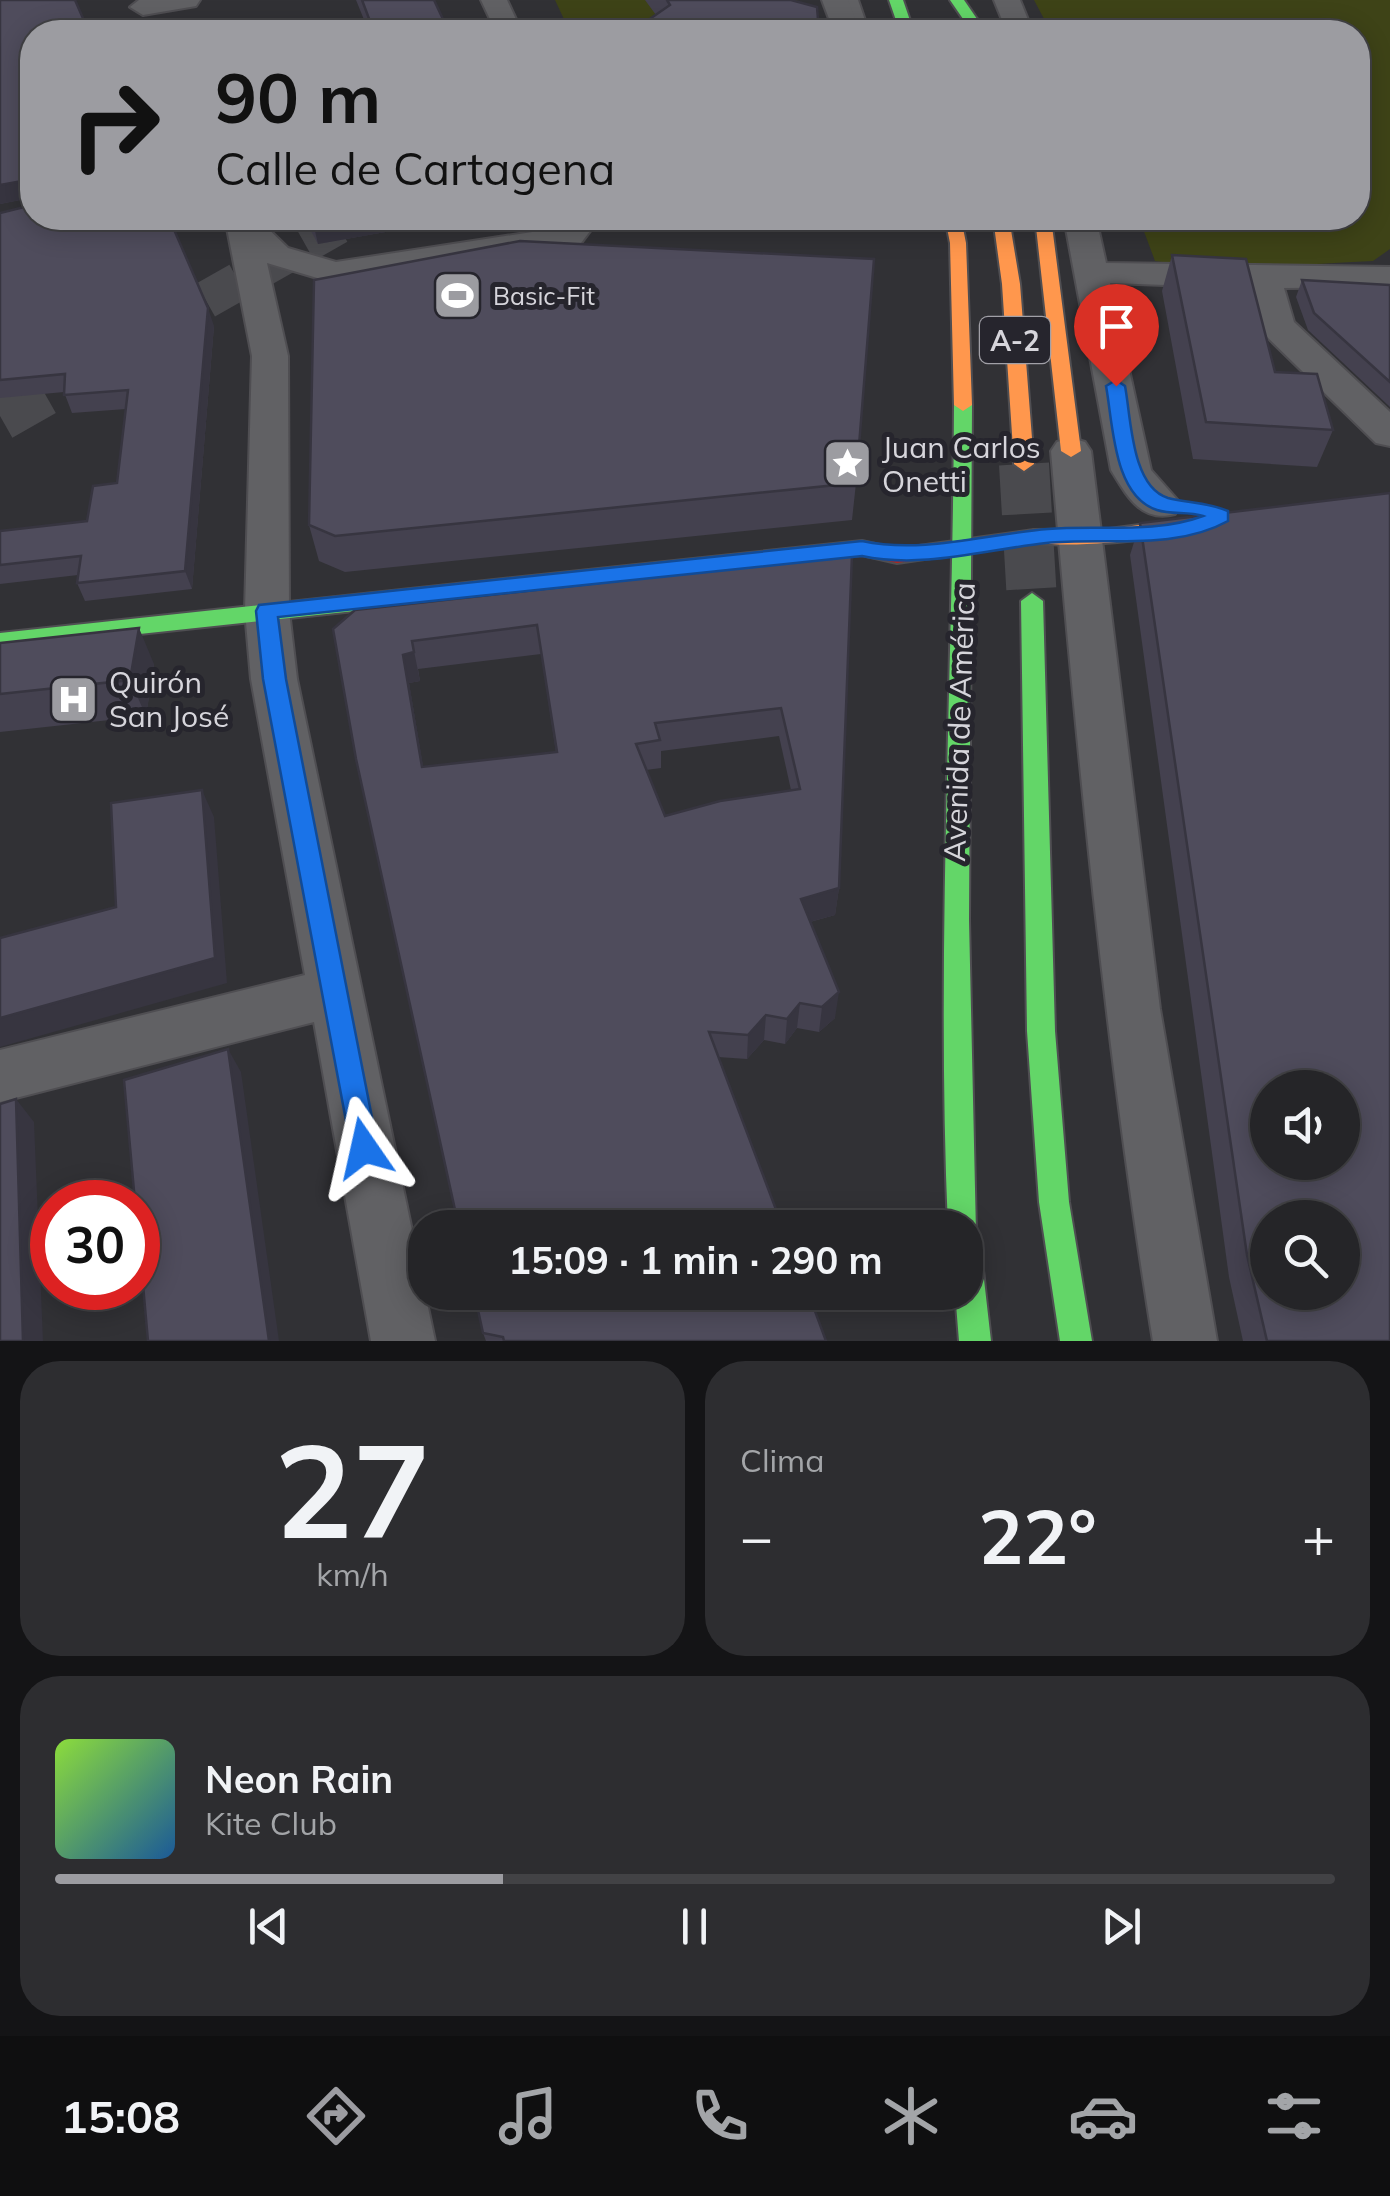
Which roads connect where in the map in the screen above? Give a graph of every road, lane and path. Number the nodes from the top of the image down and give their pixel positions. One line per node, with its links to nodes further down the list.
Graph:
1 (187, 0): 2 (street)
2 (145, 13)
3 (244, 230): 14 (street)
4 (252, 230): 10 (street)
5 (574, 230): 10 (street)
6 (955, 230): 20 (main road, Avenida de América / A-2)
7 (1003, 230): 17 (main road, A-2)
8 (1044, 230): 16 (main road)
9 (1083, 230): 11 (street)
10 (334, 273): 14 (street)
11 (1095, 275): 13 (street); 18 (street)
12 (1390, 277): 13 (street)
13 (1264, 278): 15 (street)
14 (270, 356): 24 (street)
15 (1390, 434)
16 (1071, 451): 19 (street)
17 (1024, 464)
18 (1160, 504): 19 (main road); 19 (main road)
19 (1089, 511): 21 (main road); 33 (street)
20 (976, 518): 21 (main road, Avenida de América); 22 (main road)
21 (966, 546): 22 (main road); 28 (main road, Avenida de América)
22 (876, 548): 24 (main road)
23 (1032, 601): 32 (main road)
24 (266, 611): 25 (main road); 26 (street)
25 (0, 641)
26 (332, 993): 27 (street); 30 (street)
27 (0, 1076)
28 (963, 1210)
29 (971, 1310): 31 (main road)
30 (403, 1341)
31 (974, 1341)
32 (1076, 1341)
33 (1186, 1341)

